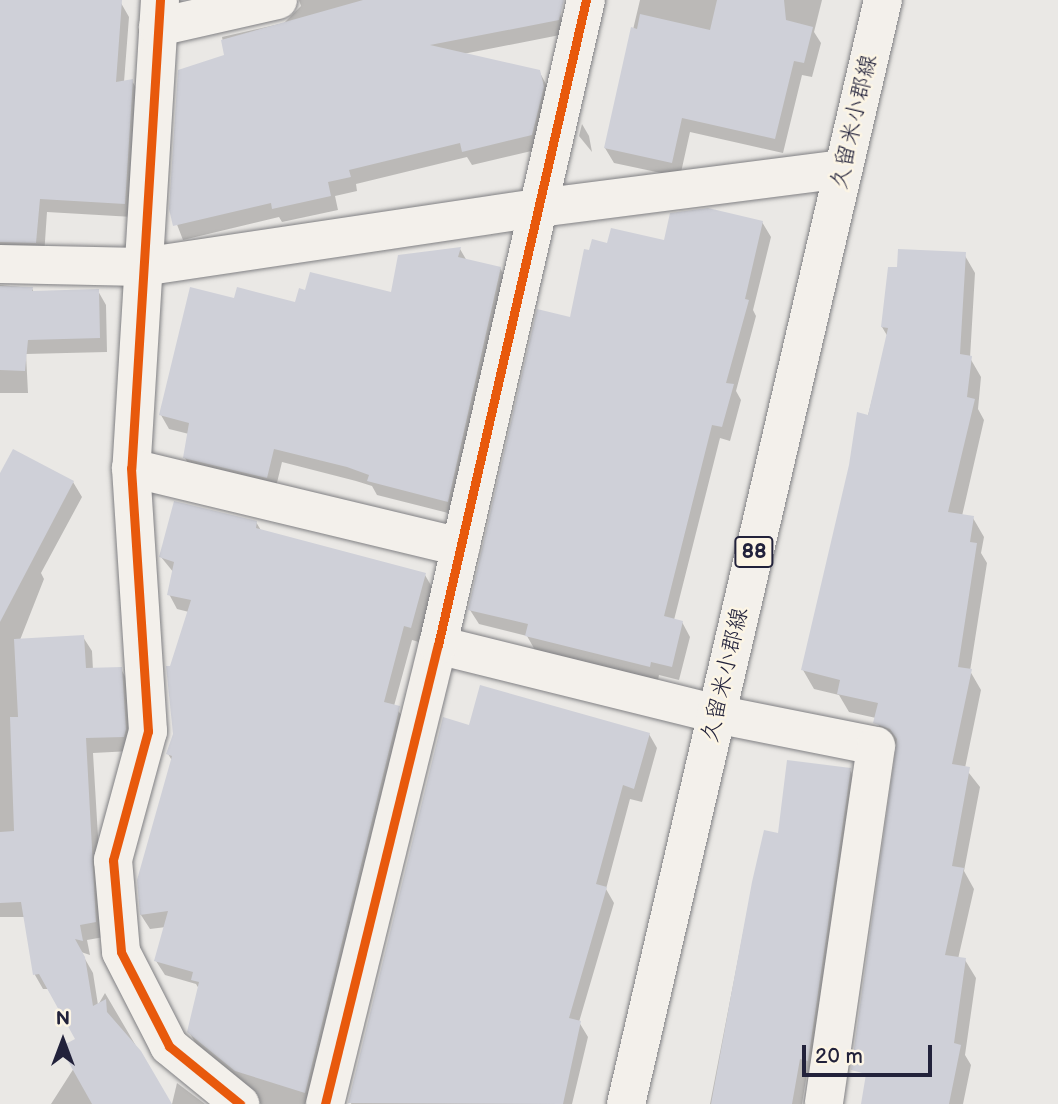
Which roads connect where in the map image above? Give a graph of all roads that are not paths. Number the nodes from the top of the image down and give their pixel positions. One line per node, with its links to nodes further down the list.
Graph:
1 (278, 0): 4 (street)
2 (586, 0): 6 (street)
3 (883, 0): 5 (street, 久留米小郡線 / 88)
4 (159, 13): 8 (street)
5 (843, 169): 6 (street); 12 (street, 久留米小郡線 / 88)
6 (538, 208): 8 (street); 10 (street)
7 (0, 264): 8 (street)
8 (142, 267): 9 (street)
9 (131, 468): 10 (street); 13 (street)
10 (461, 547): 11 (street)
11 (438, 645): 12 (street); 14 (street)
12 (716, 714): 15 (street, 久留米小郡線 / 88); 16 (street)
13 (240, 1104)
14 (325, 1104)
15 (626, 1104)
16 (824, 1104)

